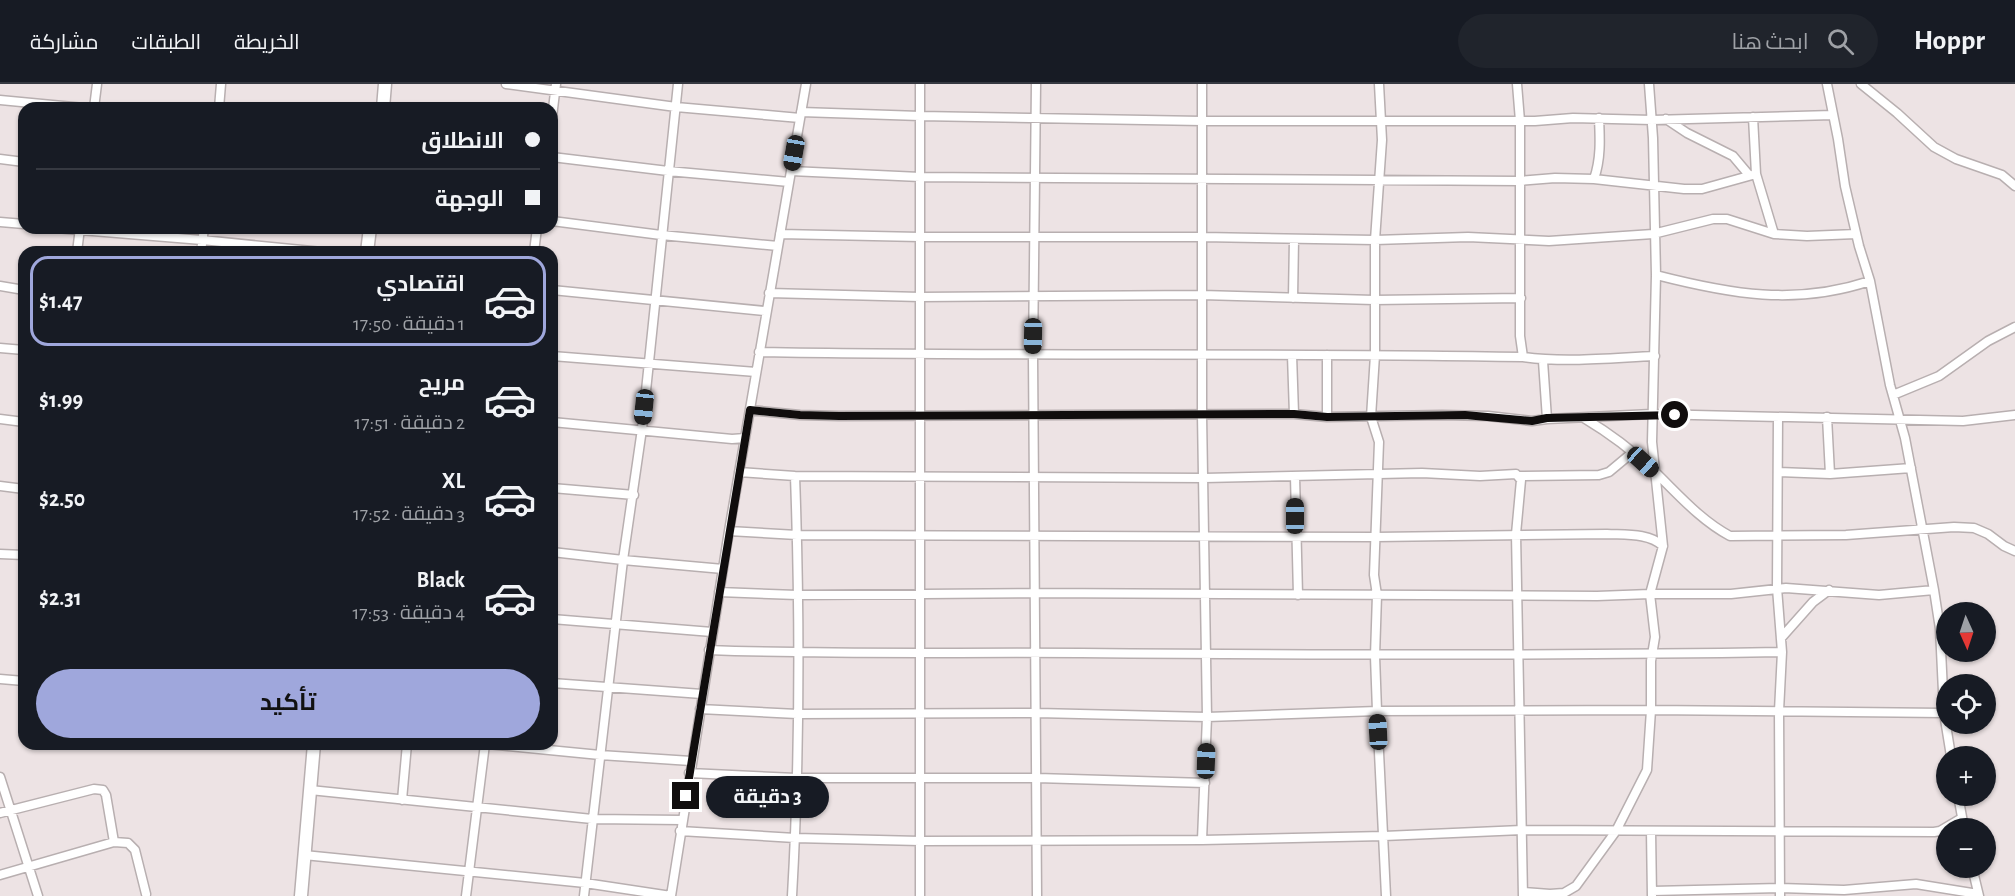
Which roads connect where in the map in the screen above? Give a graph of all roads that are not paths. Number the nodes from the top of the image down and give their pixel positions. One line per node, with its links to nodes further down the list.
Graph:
1 (97, 84): 18 (street)
2 (221, 84): 19 (street)
3 (385, 84): 20 (highway)
4 (506, 84): 15 (street)
5 (678, 84): 21 (street)
6 (806, 84): 22 (street)
7 (920, 84): 24 (street)
8 (1036, 84): 25 (street)
9 (1202, 84): 31 (street)
10 (1379, 84): 29 (street)
11 (1517, 84): 32 (street)
12 (1649, 84): 30 (street)
13 (1827, 84): 23 (street)
14 (1861, 84): 47 (street)
15 (556, 88): 21 (street)
16 (0, 100): 17 (street)
17 (21, 102)
18 (95, 102)
19 (220, 102)
20 (384, 102)
21 (676, 107): 22 (street); 36 (street)
22 (801, 115): 24 (street); 37 (street)
23 (1833, 115): 26 (street); 56 (street)
24 (920, 116): 25 (street); 39 (street)
25 (1036, 117): 31 (street); 40 (street)
26 (1752, 117): 28 (street); 38 (street)
27 (1599, 118): 30 (street); 32 (street); 42 (street)
28 (1666, 119): 30 (street); 38 (street)
29 (1381, 120): 31 (street); 32 (street); 43 (street)
30 (1652, 120): 46 (street)
31 (1202, 121): 41 (street)
32 (1520, 121): 44 (street)
33 (558, 158): 36 (street)
34 (0, 159): 35 (street)
35 (18, 161)
36 (668, 171): 45 (street); 57 (street)
37 (791, 171): 39 (street); 45 (street)
38 (1753, 174): 46 (street); 55 (street)
39 (920, 177): 40 (street); 59 (street)
40 (1035, 177): 41 (street); 58 (street)
41 (1202, 179): 43 (street); 60 (street)
42 (1594, 179): 44 (street); 46 (street)
43 (1379, 180): 44 (street); 63 (street)
44 (1519, 181): 64 (street)
45 (789, 182): 53 (street)
46 (1653, 185): 54 (street)
47 (2015, 186)
48 (0, 222): 50 (street)
49 (558, 222): 57 (street)
50 (18, 224)
51 (135, 234): 62 (street)
52 (203, 234): 62 (street)
53 (780, 234): 59 (street); 67 (street)
54 (1653, 234): 55 (street); 64 (street); 68 (street)
55 (1774, 234): 56 (street)
56 (1856, 234): 69 (street)
57 (661, 235): 67 (street); 80 (street)
58 (1034, 236): 59 (street); 60 (street); 76 (street)
59 (920, 237): 75 (street)
60 (1202, 237): 61 (street); 74 (street)
61 (1294, 239): 63 (street); 77 (street)
62 (202, 240): 65 (street); 66 (street)
63 (1376, 240): 64 (street); 79 (street)
64 (1520, 240): 78 (street)
65 (202, 246)
66 (262, 246)
67 (778, 246): 73 (street)
68 (1656, 275): 69 (street); 92 (street)
69 (1870, 281): 98 (street)
70 (0, 286): 71 (street)
71 (18, 289)
72 (558, 292): 80 (street)
73 (769, 293): 75 (street); 81 (street)
74 (1202, 295): 76 (street); 77 (street); 91 (street)
75 (920, 297): 76 (street); 89 (street)
76 (1034, 297): 90 (street)
77 (1293, 298): 79 (street)
78 (1521, 298): 79 (street); 94 (street)
79 (1374, 300): 88 (street)
80 (654, 301): 81 (street); 96 (street)
81 (765, 312): 85 (street)
82 (2015, 327): 98 (street)
83 (0, 348): 84 (street)
84 (18, 350)
85 (759, 352): 89 (street); 97 (street)
86 (1293, 355): 87 (street); 91 (street); 102 (street)
87 (1327, 355): 88 (street); 106 (street)
88 (1376, 355): 94 (street); 107 (street)
89 (921, 356): 90 (street); 100 (street)
90 (1033, 356): 91 (street); 101 (street)
91 (1202, 356): 104 (street)
92 (1655, 356): 95 (street); 103 (street)
93 (558, 357): 96 (street)
94 (1523, 357): 95 (street)
95 (1543, 361): 111 (street)
96 (648, 365): 97 (street); 116 (street)
97 (756, 372): 99 (street)
98 (1893, 395): 112 (street)
99 (750, 410): 100 (street); 117 (street)
100 (921, 414): 101 (street); 124 (street)
101 (1033, 414): 104 (street); 126 (street)
102 (1294, 414): 104 (street); 106 (street)
103 (1652, 414): 108 (street); 109 (street); 120 (street)
104 (1202, 415): 130 (street)
105 (2015, 415): 112 (street)
106 (1327, 417): 107 (street)
107 (1371, 417): 111 (street); 128 (street)
108 (1583, 417): 111 (street); 118 (street)
109 (1778, 417): 110 (street); 122 (street)
110 (1827, 417): 112 (street); 123 (street)
111 (1547, 418)
112 (1898, 418): 119 (street)
113 (0, 419): 114 (street)
114 (18, 421)
115 (558, 422): 116 (street)
116 (642, 429): 117 (street); 134 (street)
117 (745, 438): 121 (street)
118 (1633, 452): 120 (street); 129 (street)
119 (1911, 468): 123 (street); 135 (street)
120 (1654, 471): 143 (street); 145 (street)
121 (739, 472): 125 (street); 136 (street)
122 (1779, 472): 123 (street); 143 (street)
123 (1830, 474)
124 (921, 475): 125 (street); 126 (street); 139 (street)
125 (795, 476): 138 (street)
126 (1034, 476): 130 (street); 140 (street)
127 (1295, 476): 128 (street); 130 (street); 142 (street)
128 (1379, 476): 129 (street); 144 (street)
129 (1519, 476): 137 (street)
130 (1204, 478): 141 (street)
131 (0, 486): 132 (street)
132 (18, 488)
133 (558, 489): 134 (street)
134 (634, 495): 150 (street)
135 (1921, 530): 143 (street); 146 (street); 154 (street)
136 (729, 531): 138 (street); 151 (street)
137 (1516, 534): 144 (street); 145 (street); 159 (street)
138 (797, 535): 139 (street); 161 (street)
139 (921, 535): 140 (street); 157 (street)
140 (1035, 535): 141 (street); 156 (street)
141 (1204, 536): 142 (street); 158 (street)
142 (1295, 536): 144 (street); 162 (street)
143 (1778, 536): 152 (street)
144 (1376, 537): 163 (street)
145 (1663, 546): 160 (street)
146 (2015, 551)
147 (558, 553): 150 (street)
148 (0, 554): 149 (street)
149 (18, 555)
150 (623, 560): 151 (street); 165 (street)
151 (723, 569): 155 (street)
152 (1778, 588): 153 (street); 160 (street); 167 (street)
153 (1828, 590): 154 (street); 167 (street)
154 (1934, 590): 177 (street)
155 (719, 592): 161 (street); 166 (street)
156 (1035, 593): 157 (street); 158 (street); 171 (street)
157 (921, 594): 161 (street); 170 (street)
158 (1205, 594): 162 (street); 173 (street)
159 (1518, 594): 160 (street); 163 (street); 175 (street)
160 (1650, 594): 174 (street)
161 (797, 595): 172 (street)
162 (1298, 595): 163 (street)
163 (1377, 595): 176 (street)
164 (558, 620): 165 (street)
165 (616, 626): 166 (street); 181 (street)
166 (712, 632): 168 (street)
167 (1781, 638): 169 (street)
168 (709, 650): 172 (street); 182 (street)
169 (1782, 652): 174 (street); 186 (street)
170 (921, 653): 171 (street); 172 (street); 191 (street)
171 (1035, 653): 173 (street); 188 (street)
172 (797, 654): 190 (street)
173 (1205, 654): 176 (street); 192 (street)
174 (1653, 654): 175 (street); 184 (street)
175 (1518, 655): 176 (street); 187 (street)
176 (1375, 656): 185 (street)
177 (1942, 674)
178 (0, 679): 179 (street)
179 (18, 680)
180 (558, 684): 181 (street)
181 (608, 688): 182 (street); 197 (street)
182 (702, 694): 183 (street)
183 (700, 709): 190 (street); 198 (street)
184 (1651, 710): 186 (street); 187 (street); 217 (street)
185 (1377, 711): 187 (street); 192 (street); 220 (street)
186 (1779, 711): 189 (street); 215 (street)
187 (1520, 712): 214 (street)
188 (1036, 713): 191 (street); 192 (street); 202 (street)
189 (1936, 713)
190 (797, 714): 191 (street); 201 (street)
191 (921, 714): 203 (street)
192 (1207, 717): 204 (street)
193 (313, 750): 205 (highway)
194 (406, 750): 206 (street)
195 (486, 750): 208 (street)
196 (549, 750): 197 (street)
197 (600, 755): 198 (street); 212 (street)
198 (691, 761): 199 (street)
199 (689, 772): 201 (street); 213 (street)
200 (0, 777): 209 (street)
201 (796, 778): 203 (street); 221 (street)
202 (1037, 778): 203 (street); 204 (street); 224 (street)
203 (920, 779): 223 (street)
204 (1205, 783): 222 (street)
205 (310, 790): 206 (street); 226 (highway)
206 (402, 800): 208 (street)
207 (1960, 806): 211 (street)
208 (477, 808): 212 (street); 228 (street)
209 (10, 809): 210 (street); 225 (street); 227 (street)
210 (0, 813)
211 (1962, 818)
212 (592, 819): 213 (street); 231 (street)
213 (682, 820): 216 (street)
214 (1522, 830): 217 (street); 220 (street); 234 (street)
215 (1781, 830): 218 (street); 219 (street); 232 (street)
216 (680, 831): 221 (street); 241 (street)
217 (1616, 831): 218 (street); 234 (street)
218 (1651, 831): 233 (street)
219 (1936, 832)
220 (1384, 836): 222 (street); 245 (street)
221 (795, 838): 223 (street); 242 (street)
222 (1203, 840): 224 (street)
223 (920, 841): 224 (street); 243 (street)
224 (1037, 841): 244 (street)
225 (114, 842): 227 (street); 235 (street)
226 (304, 855): 228 (street); 238 (highway)
227 (28, 866): 229 (street); 237 (street)
228 (469, 872): 231 (street); 239 (street)
229 (0, 875)
230 (1975, 878): 236 (street)
231 (585, 883): 240 (street); 241 (street)
232 (1780, 892): 233 (street); 236 (street)
233 (1652, 893)
234 (1523, 894)
235 (144, 895)
236 (1979, 895)
237 (38, 896)
238 (302, 896)
239 (466, 896)
240 (584, 896)
241 (671, 896)
242 (792, 896)
243 (920, 896)
244 (1037, 896)
245 (1386, 896)

